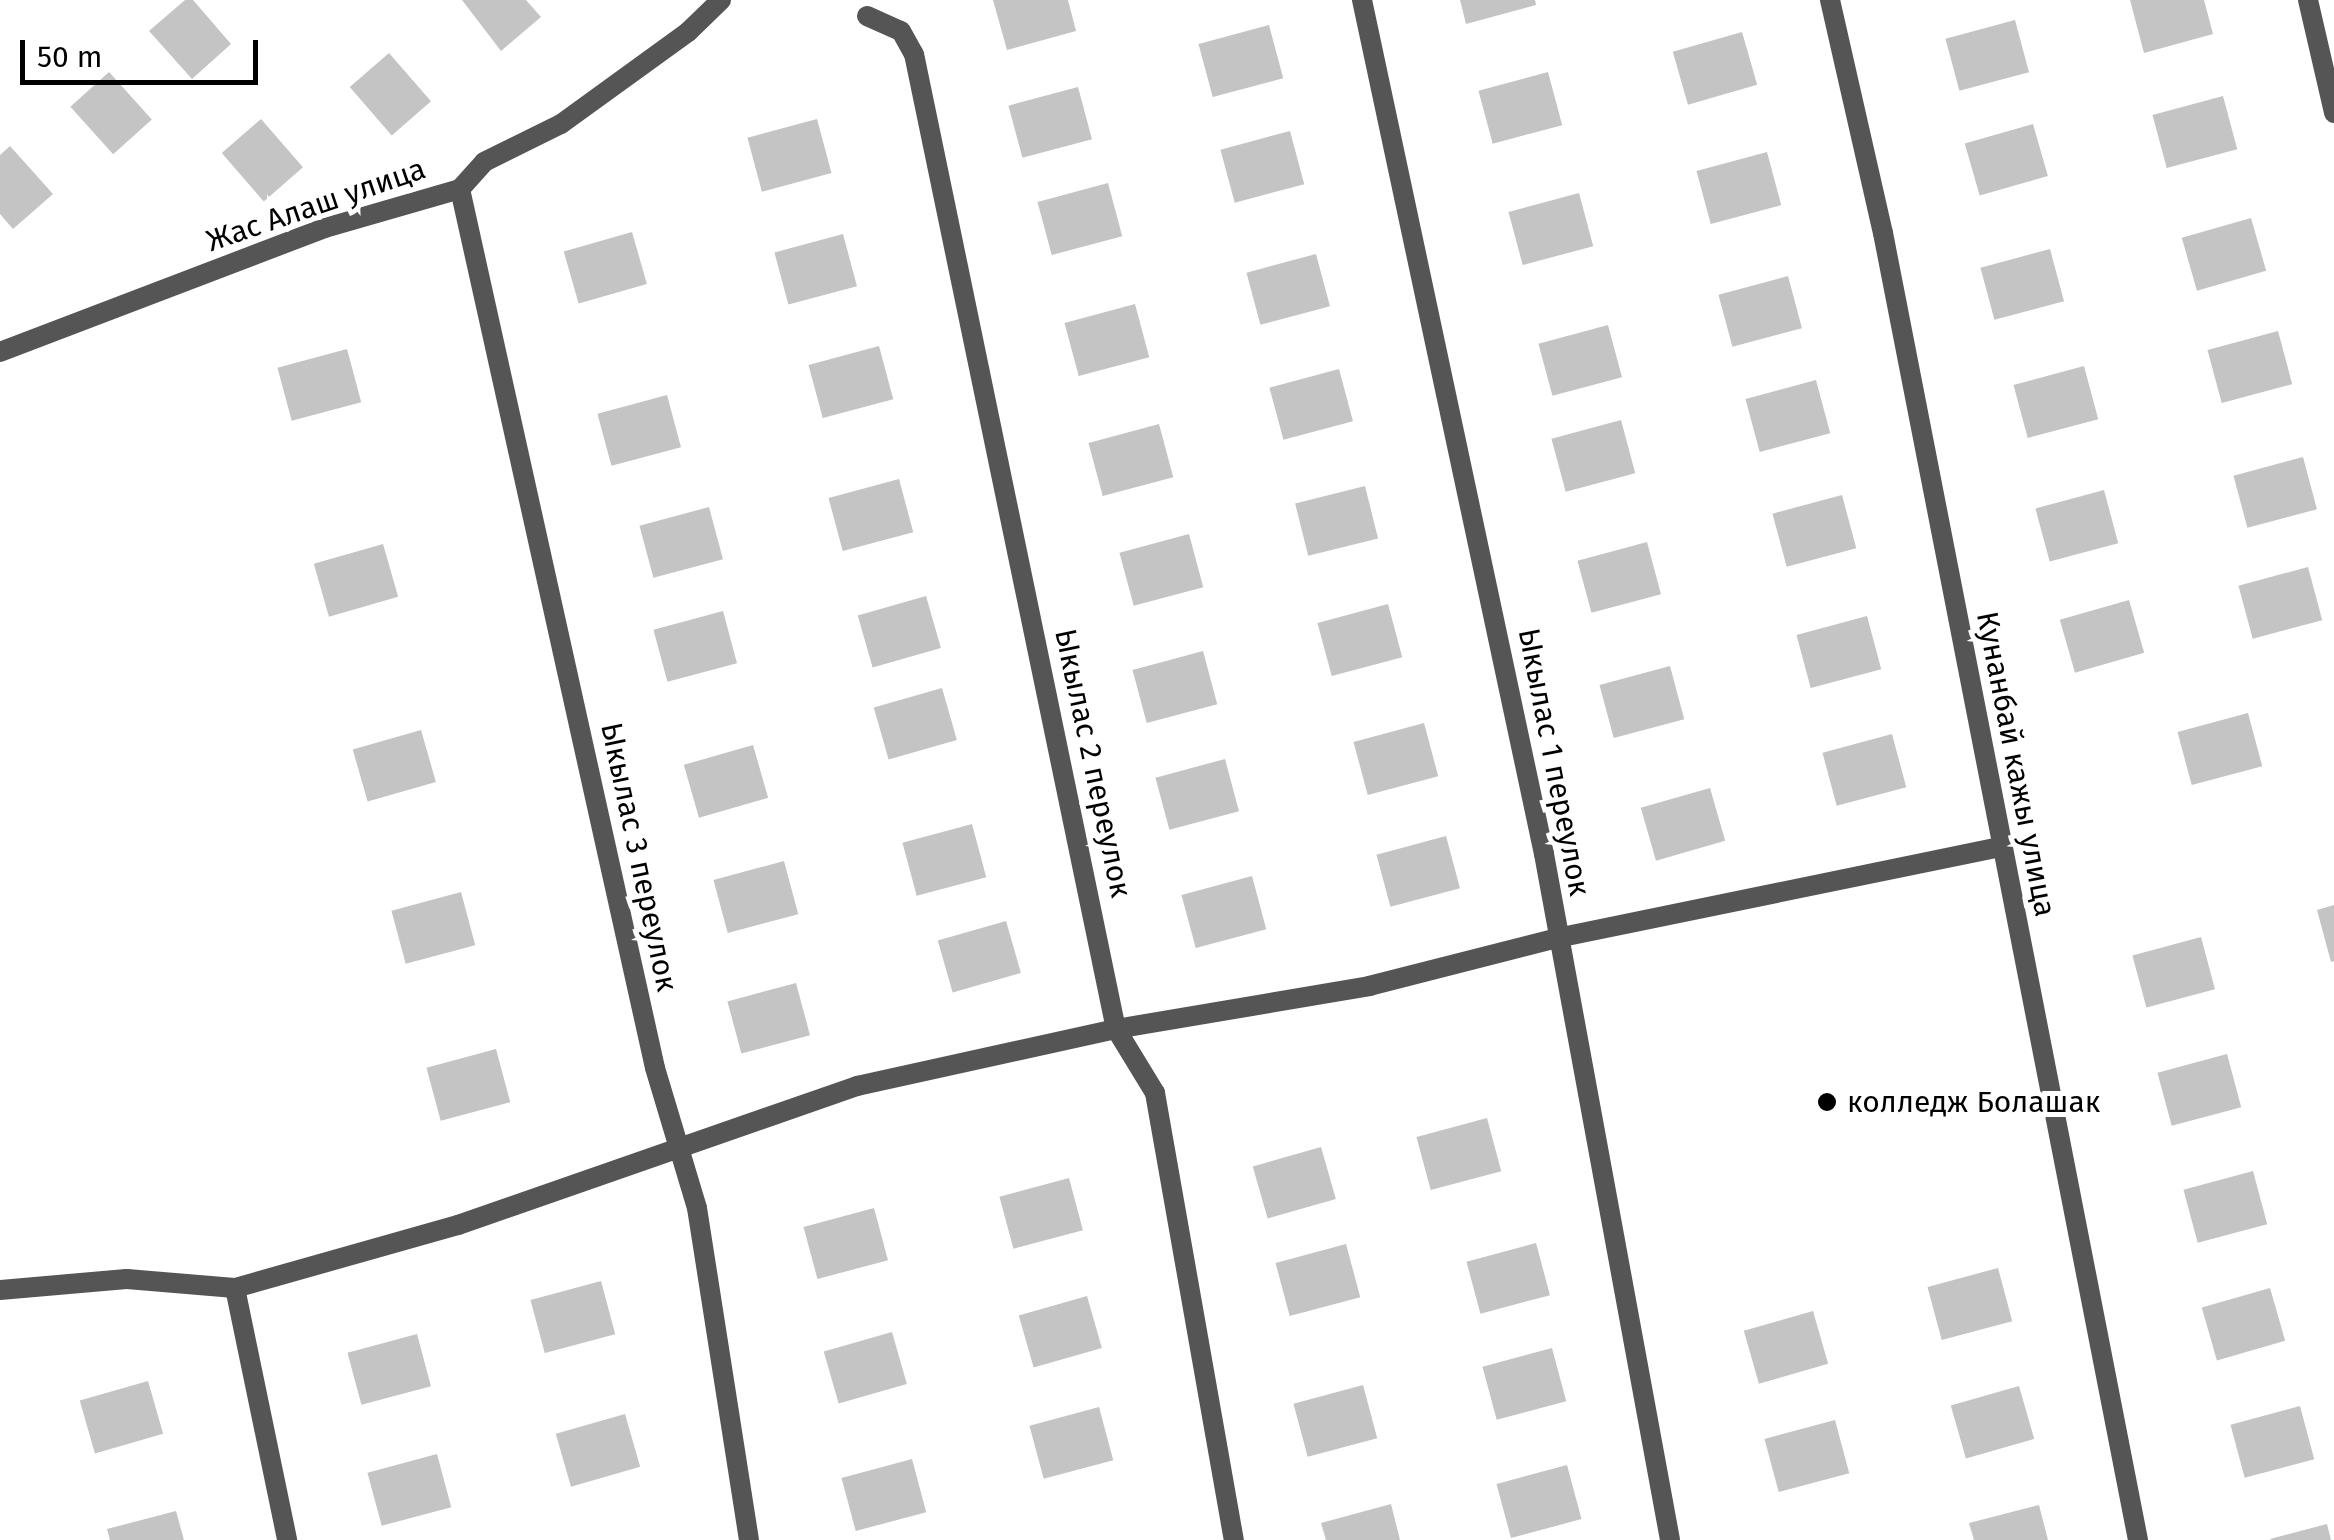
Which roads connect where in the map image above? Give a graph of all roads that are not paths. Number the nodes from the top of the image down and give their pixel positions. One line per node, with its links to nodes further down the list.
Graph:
1 (721, 0): 7 (street, Жас Алаш улица)
2 (1362, 0): 10 (street, Ыкылас 1 переулок)
3 (1830, 0): 9 (street, Кунанбай кажы улица)
4 (2308, 0): 6 (street)
5 (867, 16): 11 (street, Ыкылас 2 переулок)
6 (2334, 113)
7 (460, 189): 8 (street, Жас Алаш улица); 12 (street, Ыкылас 3 переулок)
8 (0, 352)
9 (2001, 847): 10 (street); 19 (street, Кунанбай кажы улица)
10 (1557, 938): 11 (street); 18 (street, Ыкылас 1 переулок)
11 (1116, 1029): 12 (street); 17 (street, Ыкылас 2 переулок)
12 (677, 1144): 13 (street); 16 (street, Ыкылас 3 переулок)
13 (235, 1288): 14 (street); 15 (street)
14 (0, 1290)
15 (287, 1540)
16 (749, 1540)
17 (1234, 1540)
18 (1670, 1540)
19 (2138, 1540)

